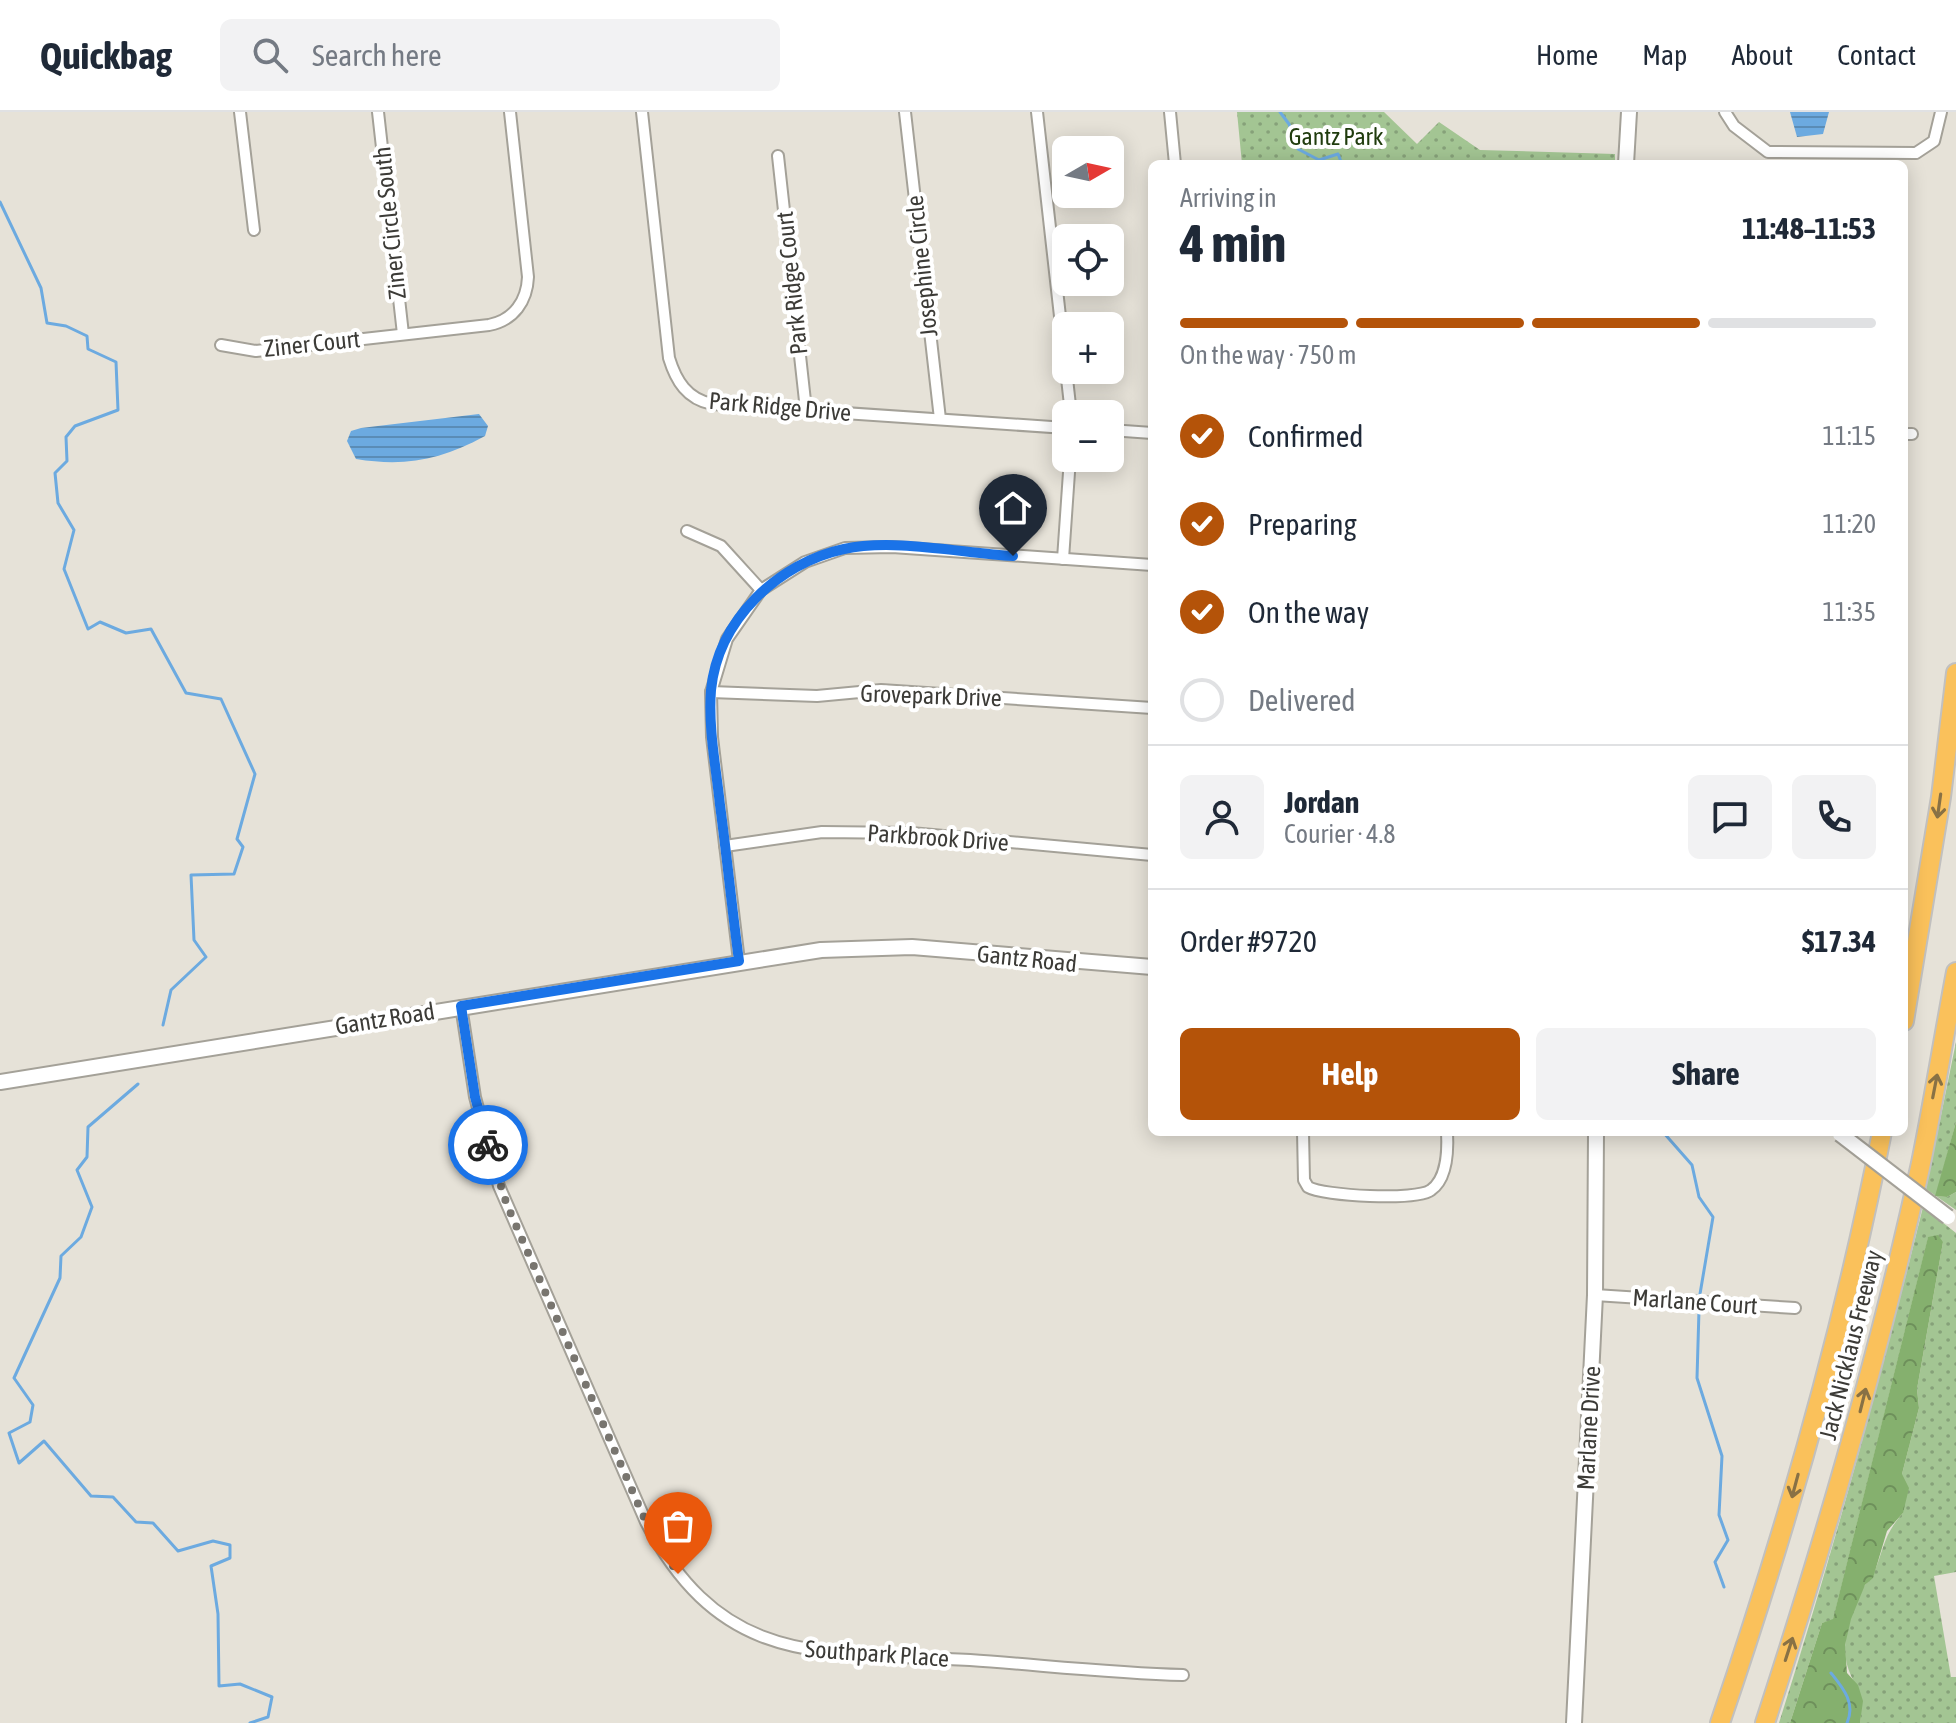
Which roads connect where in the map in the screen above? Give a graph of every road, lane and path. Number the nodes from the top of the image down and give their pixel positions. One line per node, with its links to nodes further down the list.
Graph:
1 (240, 112): 17 (street)
2 (378, 112): 18 (street, Ziner Circle South)
3 (510, 112): 18 (street, Ziner Court)
4 (642, 112): 21 (street, Park Ridge Drive)
5 (905, 112): 22 (street, Josephine Circle)
6 (1037, 112): 20 (street)
7 (1170, 112): 14 (street)
8 (1629, 112): 15 (main road)
9 (1725, 112): 11 (street)
10 (1941, 112): 13 (street)
11 (1768, 152): 13 (street); 16 (street)
12 (778, 156): 21 (street, Park Ridge Court)
13 (1853, 159)
14 (1175, 160)
15 (1626, 160)
16 (1767, 160)
17 (254, 230)
18 (403, 334): 19 (street, Ziner Court)
19 (221, 345)
20 (1069, 400)
21 (806, 410): 22 (street, Park Ridge Drive)
22 (940, 419): 23 (street, Park Ridge Drive)
23 (1052, 427)
24 (1124, 431): 25 (street)
25 (1148, 433)
26 (1069, 472): 28 (street)
27 (687, 531): 30 (street)
28 (1063, 559): 29 (street); 30 (street)
29 (1148, 565)
30 (761, 590): 32 (street)
31 (1956, 673): 39 (highway, one-way to 39)
32 (711, 692): 33 (street, Grovepark Drive); 34 (street)
33 (1148, 708)
34 (725, 846): 35 (street, Parkbrook Drive); 36 (street)
35 (1148, 855)
36 (739, 961): 37 (main road, Gantz Road); 40 (main road, Gantz Road)
37 (1148, 967)
38 (1956, 972): 53 (highway, Jack Nicklaus Freeway, one-way to 38)
39 (1908, 996)
40 (461, 1006): 41 (main road, Gantz Road); 50 (street, Southpark Place)
41 (0, 1082)
42 (1303, 1136): 43 (street)
43 (1447, 1136)
44 (1596, 1136): 48 (main road, Marlane Drive)
45 (1843, 1136): 47 (main road, bridge)
46 (1881, 1136): 52 (highway, Jack Nicklaus Freeway, one-way to 52)
47 (1952, 1220)
48 (1595, 1295): 49 (street, Marlane Court); 51 (main road, Marlane Drive)
49 (1795, 1308)
50 (1183, 1675)
51 (1574, 1723)
52 (1720, 1723)
53 (1765, 1723)

